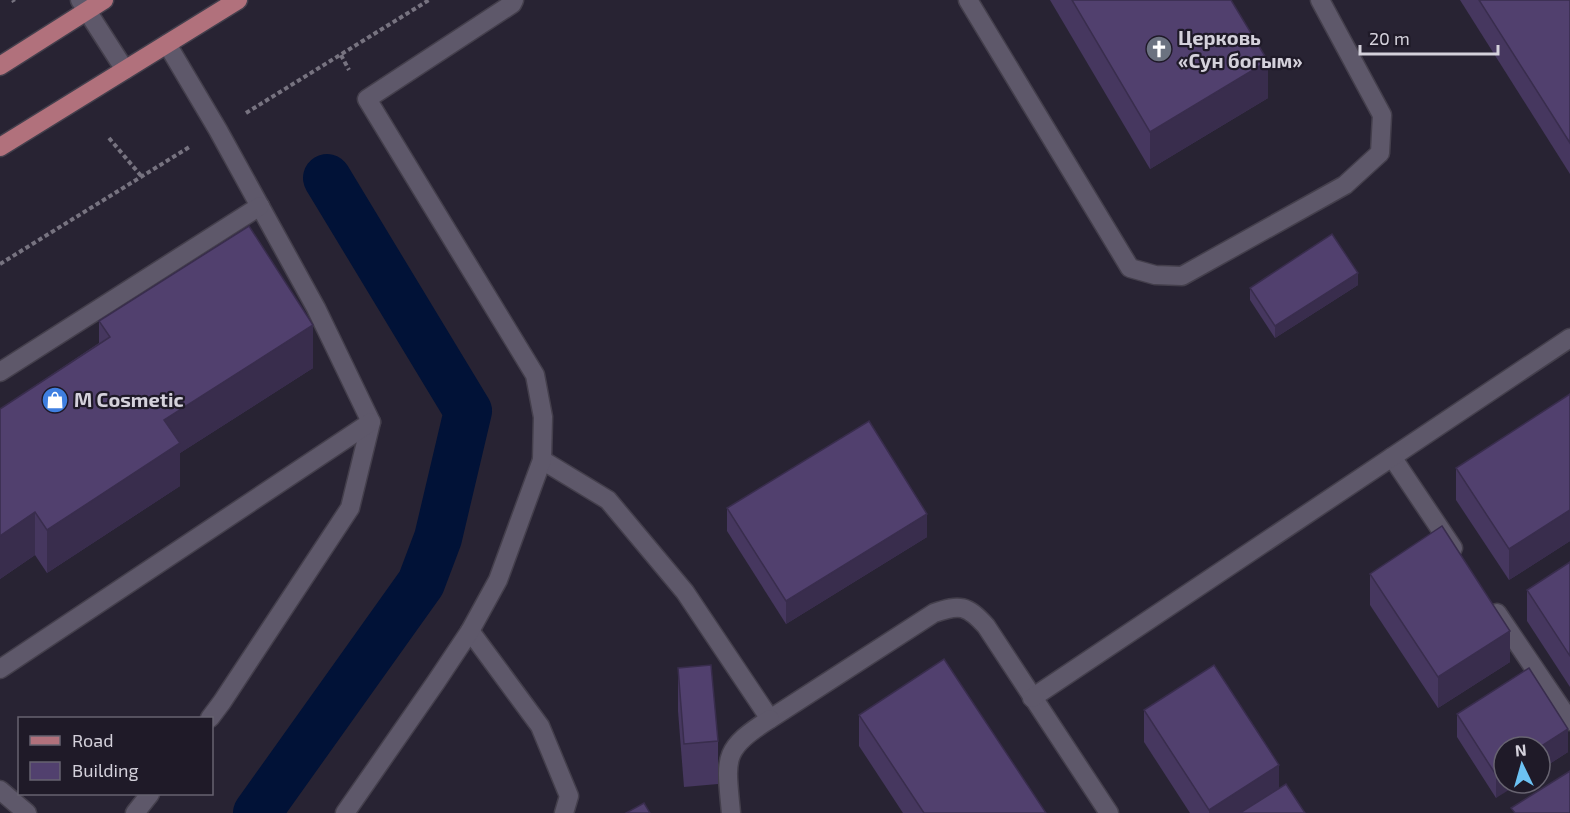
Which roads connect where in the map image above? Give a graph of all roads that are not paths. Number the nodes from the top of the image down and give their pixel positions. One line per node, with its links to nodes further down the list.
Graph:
1 (104, 0): 6 (main road)
2 (238, 0): 7 (main road)
3 (514, 0): 16 (street)
4 (968, 0): 5 (street)
5 (1320, 0)
6 (84, 5): 8 (main road); 9 (street)
7 (167, 44): 9 (main road); 11 (street)
8 (0, 66)
9 (125, 70): 10 (main road)
10 (0, 147)
11 (260, 206): 13 (street); 14 (street)
12 (1570, 338): 15 (street)
13 (0, 372)
14 (370, 422): 20 (street); 22 (street)
15 (1392, 458): 17 (street); 21 (street)
16 (542, 460): 19 (street); 23 (street)
17 (1465, 565)
18 (1484, 594): 24 (street)
19 (470, 631): 29 (street); 30 (street)
20 (0, 669)
21 (1032, 698): 23 (street); 32 (street)
22 (211, 717)
23 (770, 719): 31 (street)
24 (1570, 722)
25 (0, 790): 27 (street)
26 (149, 795): 28 (street)
27 (27, 813)
28 (135, 813)
29 (345, 813)
30 (564, 813)
31 (731, 813)
32 (1109, 813)

